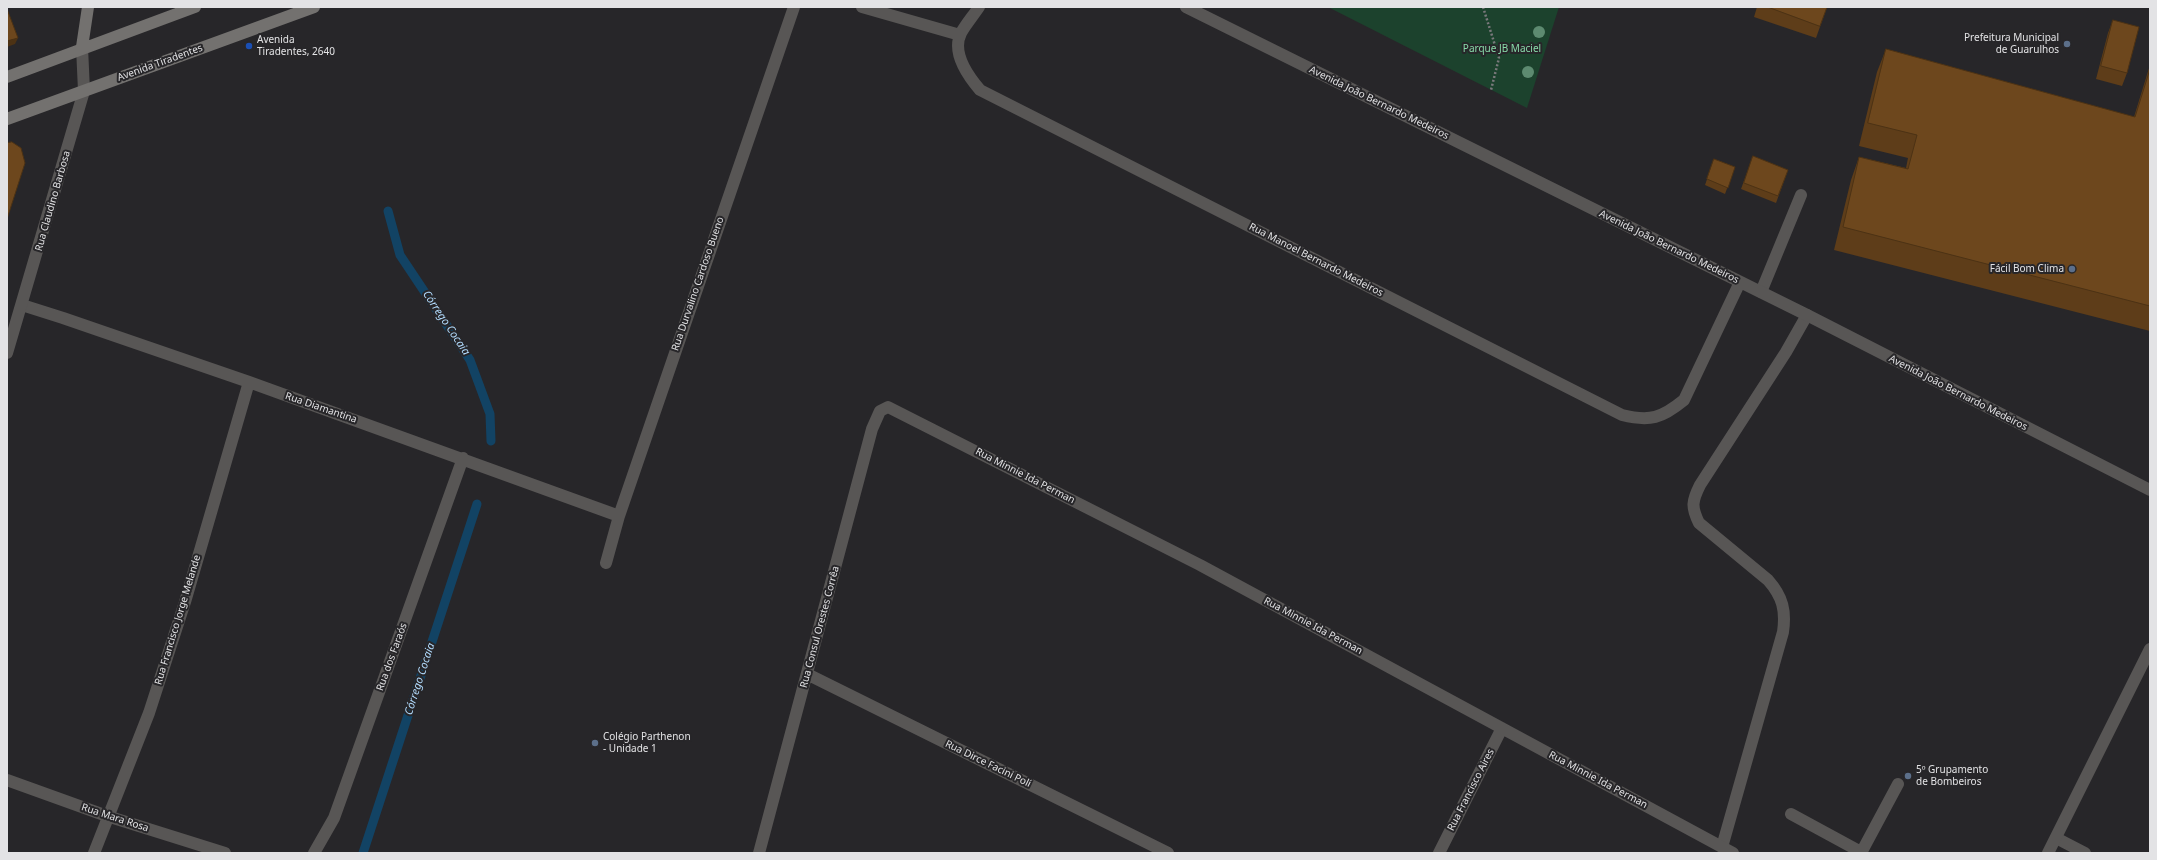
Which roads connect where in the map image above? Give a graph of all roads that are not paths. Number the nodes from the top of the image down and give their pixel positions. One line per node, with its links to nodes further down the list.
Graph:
1 (88, 7): 9 (main road)
2 (195, 7): 9 (main road)
3 (314, 7): 11 (main road, Avenida Tiradentes)
4 (794, 7): 23 (street, Rua Durvalino Cardoso Bueno)
5 (862, 7): 8 (street)
6 (979, 7): 8 (street)
7 (1186, 7): 14 (street, Avenida João Bernardo Medeiros)
8 (960, 34): 14 (street, Rua Manoel Bernardo Medeiros)
9 (82, 47): 10 (main road); 11 (street, Rua Claudino Barbosa)
10 (7, 77)
11 (84, 90): 12 (main road, Avenida Tiradentes); 16 (street, Rua Claudino Barbosa)
12 (7, 119)
13 (1802, 195): 15 (street)
14 (1740, 282): 15 (street, Avenida João Bernardo Medeiros)
15 (1761, 292): 17 (street, Avenida João Bernardo Medeiros)
16 (22, 305): 18 (street, Rua Claudino Barbosa); 19 (street, Rua Diamantina)
17 (1807, 315): 22 (street, Avenida João Bernardo Medeiros); 33 (street)
18 (7, 353)
19 (249, 382): 21 (street, Rua Diamantina); 31 (street, Rua Francisco Jorge Melande)
20 (888, 407): 26 (street, Rua Consul Orestes Corrêa); 27 (street, Rua Minnie Ida Perman)
21 (463, 458): 23 (street, Rua Diamantina); 37 (street, Rua dos Faraós)
22 (2150, 490)
23 (619, 516): 24 (street, Rua Durvalino Cardoso Bueno)
24 (606, 563)
25 (2150, 649): 32 (street)
26 (807, 674): 38 (street, Rua Consul Orestes Corrêa); 39 (street, Rua Dirce Facini Poli)
27 (1502, 728): 33 (street, Rua Minnie Ida Perman); 40 (street, Rua Francisco Aires)
28 (7, 780): 31 (street, Rua Mara Rosa)
29 (1898, 784): 34 (street)
30 (1791, 814): 34 (street)
31 (107, 816): 35 (street, Rua Francisco Jorge Melande); 36 (street, Rua Mara Rosa)
32 (2056, 838): 42 (street); 43 (street)
33 (1722, 847): 41 (street, Rua Minnie Ida Perman)
34 (1861, 852)
35 (94, 853)
36 (225, 853)
37 (314, 853)
38 (759, 853)
39 (1168, 853)
40 (1439, 853)
41 (1733, 853)
42 (2048, 853)
43 (2085, 853)

